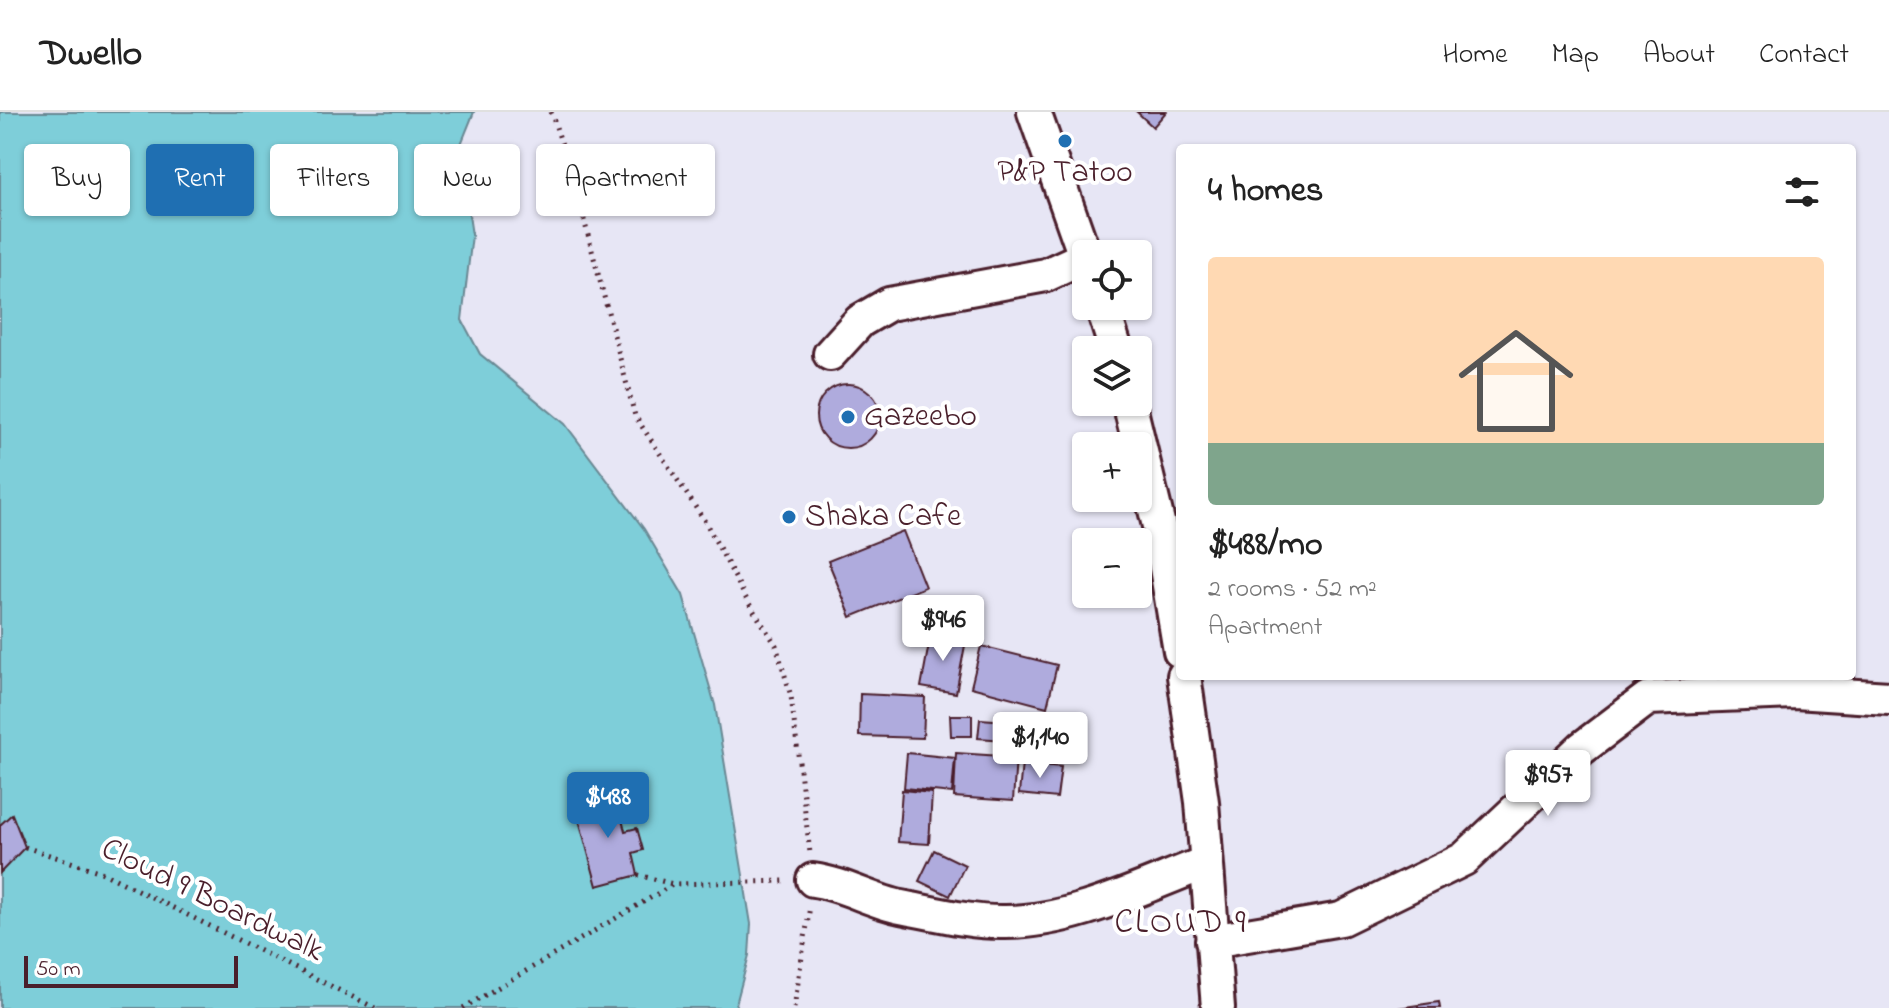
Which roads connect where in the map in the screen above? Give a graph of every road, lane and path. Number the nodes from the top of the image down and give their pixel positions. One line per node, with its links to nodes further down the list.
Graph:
1 (551, 112): 13 (path)
2 (1034, 112): 3 (street)
3 (1080, 240)
4 (1072, 264): 5 (street)
5 (830, 354)
6 (1132, 416): 7 (street)
7 (1176, 627)
8 (1185, 680): 11 (street)
9 (1889, 698): 15 (street)
10 (25, 847): 16 (path, Cloud 9 Boardwalk)
11 (1205, 863): 13 (street); 15 (street)
12 (638, 875): 14 (path)
13 (805, 881): 14 (path); 18 (path)
14 (674, 884): 17 (path)
15 (1212, 941): 19 (street)
16 (375, 1008)
17 (463, 1008)
18 (794, 1008)
19 (1218, 1008)

